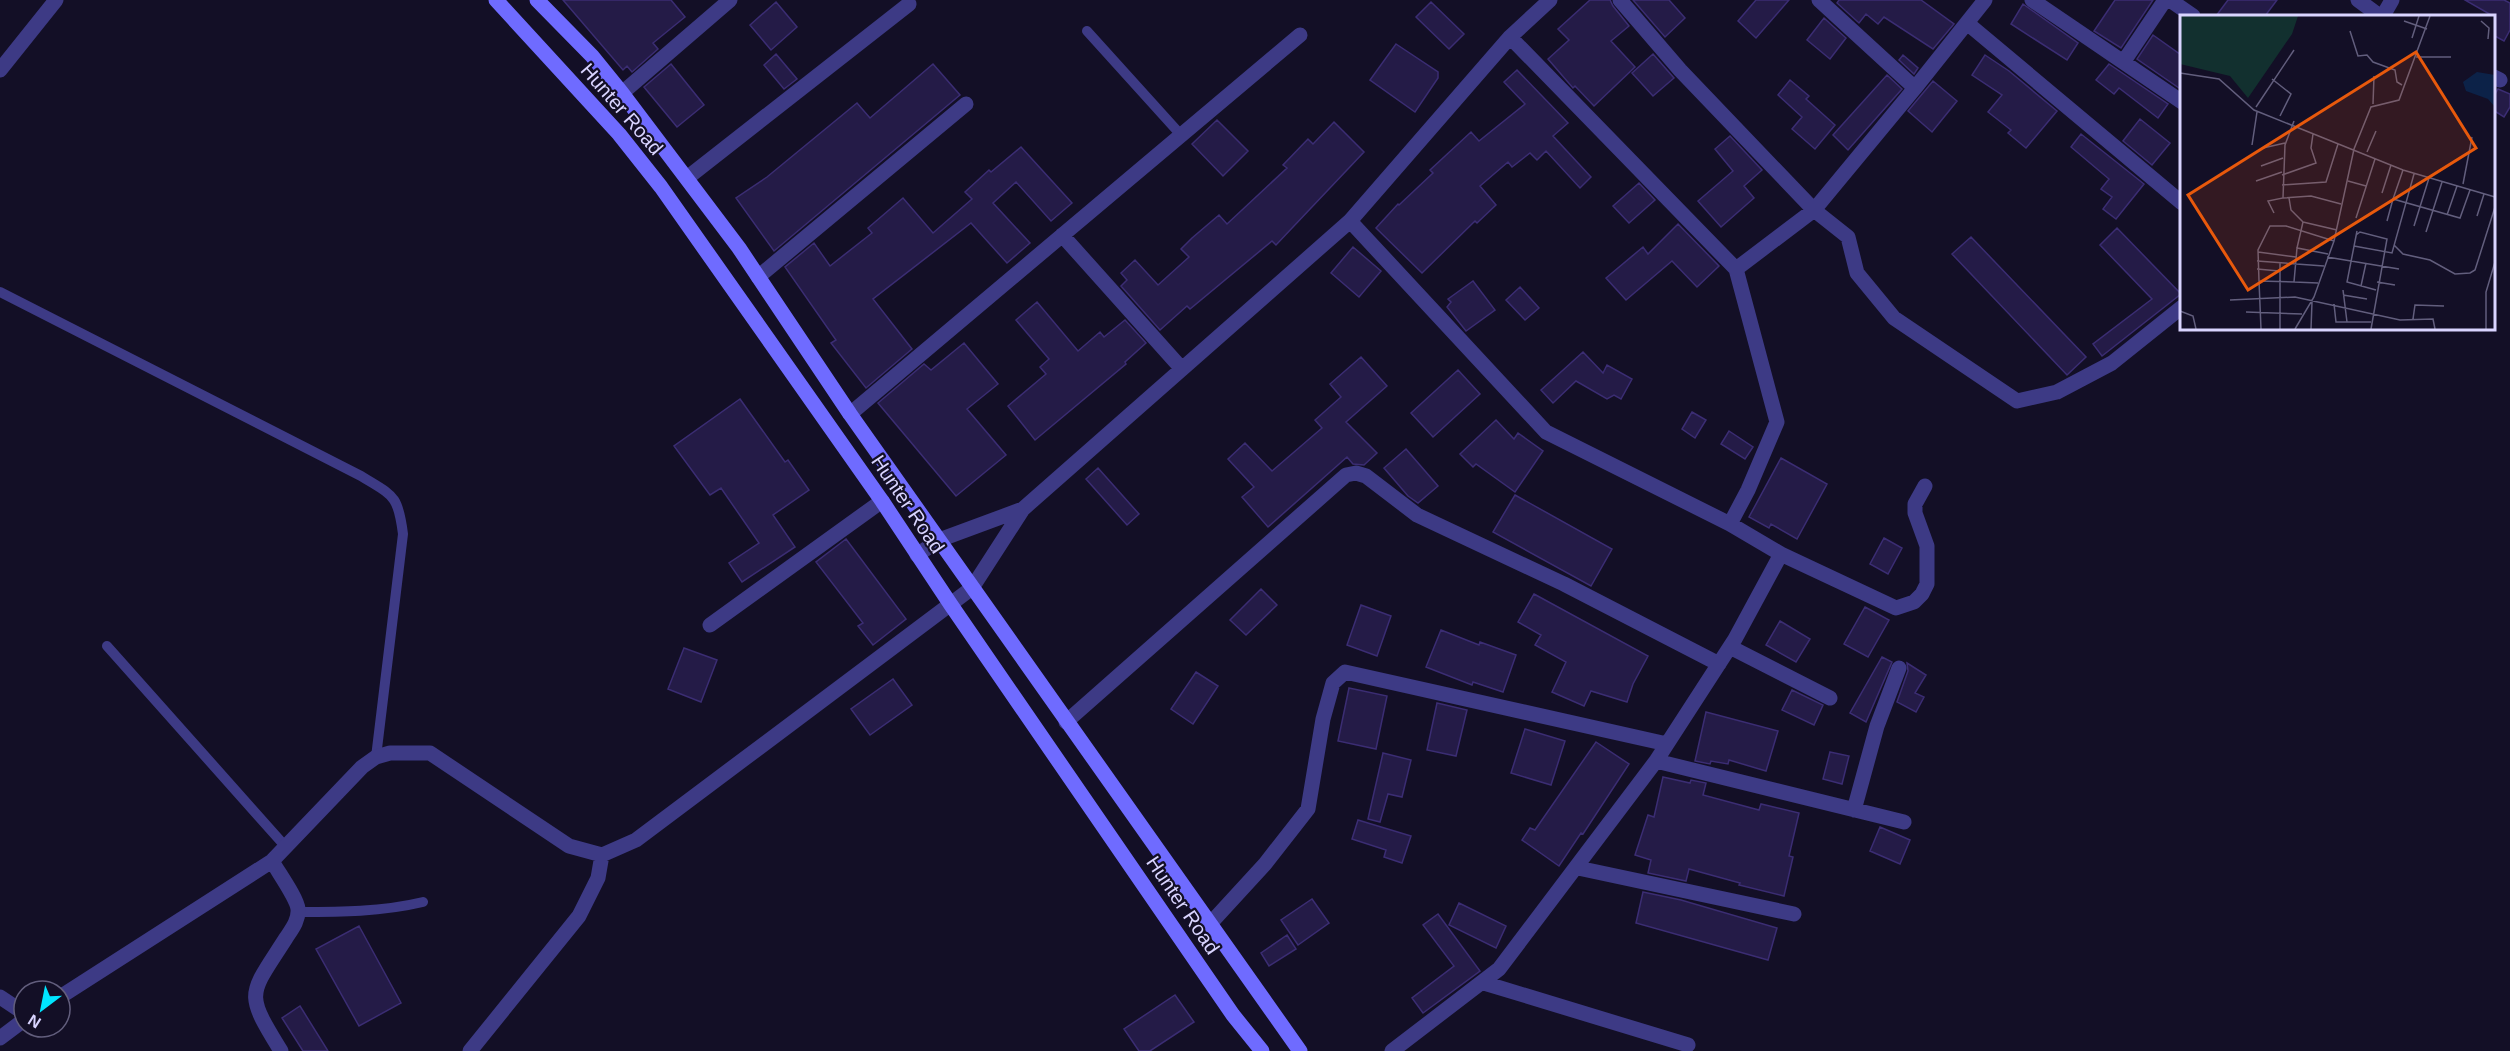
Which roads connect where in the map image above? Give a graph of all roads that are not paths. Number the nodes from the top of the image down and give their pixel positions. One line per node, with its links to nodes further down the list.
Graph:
1 (56, 0): 22 (street)
2 (496, 0): 36 (main road, Hunter Road)
3 (537, 0): 24 (main road, Hunter Road)
4 (730, 0): 24 (street)
5 (1551, 0): 20 (street)
6 (1620, 0): 30 (street)
7 (1819, 0): 23 (street)
8 (1985, 0): 17 (street)
9 (2032, 0): 21 (street)
10 (2165, 0): 21 (street)
11 (2170, 0): 15 (street)
12 (2358, 0): 16 (street)
13 (2392, 0): 16 (street)
14 (909, 1): 28 (street)
15 (2192, 15)
16 (2381, 15)
17 (1967, 23): 23 (street); 29 (street)
18 (1087, 31): 27 (lane)
19 (1300, 35): 27 (street)
20 (1510, 37): 31 (street); 33 (street)
21 (2124, 61): 25 (street)
22 (0, 70)
23 (1915, 88): 30 (street)
24 (622, 93): 28 (main road, Hunter Road)
25 (2180, 101)
26 (966, 104): 34 (street)
27 (1181, 135): 32 (street)
28 (687, 178): 34 (main road, Hunter Road)
29 (2180, 201)
30 (1814, 210): 33 (street); 37 (street)
31 (1350, 221): 38 (street); 43 (street)
32 (1062, 235): 38 (street); 39 (street)
33 (1736, 269): 43 (street)
34 (760, 281): 36 (main road); 39 (main road, Hunter Road)
35 (0, 292): 57 (lane)
36 (741, 301): 41 (main road, Hunter Road)
37 (2180, 308)
38 (1182, 369): 42 (street)
39 (850, 414): 44 (main road, Hunter Road)
40 (1925, 486): 45 (street)
41 (882, 501): 46 (main road, Hunter Road); 49 (street)
42 (1023, 509): 44 (street); 47 (street)
43 (1730, 524): 45 (street)
44 (939, 540): 46 (street); 47 (main road, Hunter Road)
45 (1780, 554): 51 (street)
46 (917, 555): 48 (main road, Hunter Road)
47 (972, 588): 48 (street); 55 (main road, Hunter Road)
48 (951, 605): 62 (street); 74 (main road, Hunter Road)
49 (710, 624)
50 (107, 646): 61 (lane)
51 (1730, 647): 52 (street); 54 (street)
52 (1719, 664): 55 (street); 56 (street)
53 (1899, 668): 59 (street)
54 (1830, 699)
55 (1066, 722): 68 (main road, Hunter Road)
56 (1667, 744): 58 (street); 68 (street)
57 (376, 757): 61 (street); 62 (street)
58 (1656, 761): 59 (street); 64 (street)
59 (1854, 810): 60 (street)
60 (1905, 822)
61 (285, 846): 63 (street)
62 (602, 855): 73 (street)
63 (272, 861): 66 (street); 70 (street)
64 (1578, 868): 67 (street); 69 (street)
65 (423, 902): 66 (lane)
66 (298, 912): 72 (street)
67 (1794, 914)
68 (1209, 925): 75 (main road, Hunter Road)
69 (1484, 983): 71 (street); 76 (street)
70 (72, 989)
71 (1688, 1045)
72 (281, 1051)
73 (470, 1051)
74 (1262, 1051)
75 (1300, 1051)
76 (1392, 1051)

